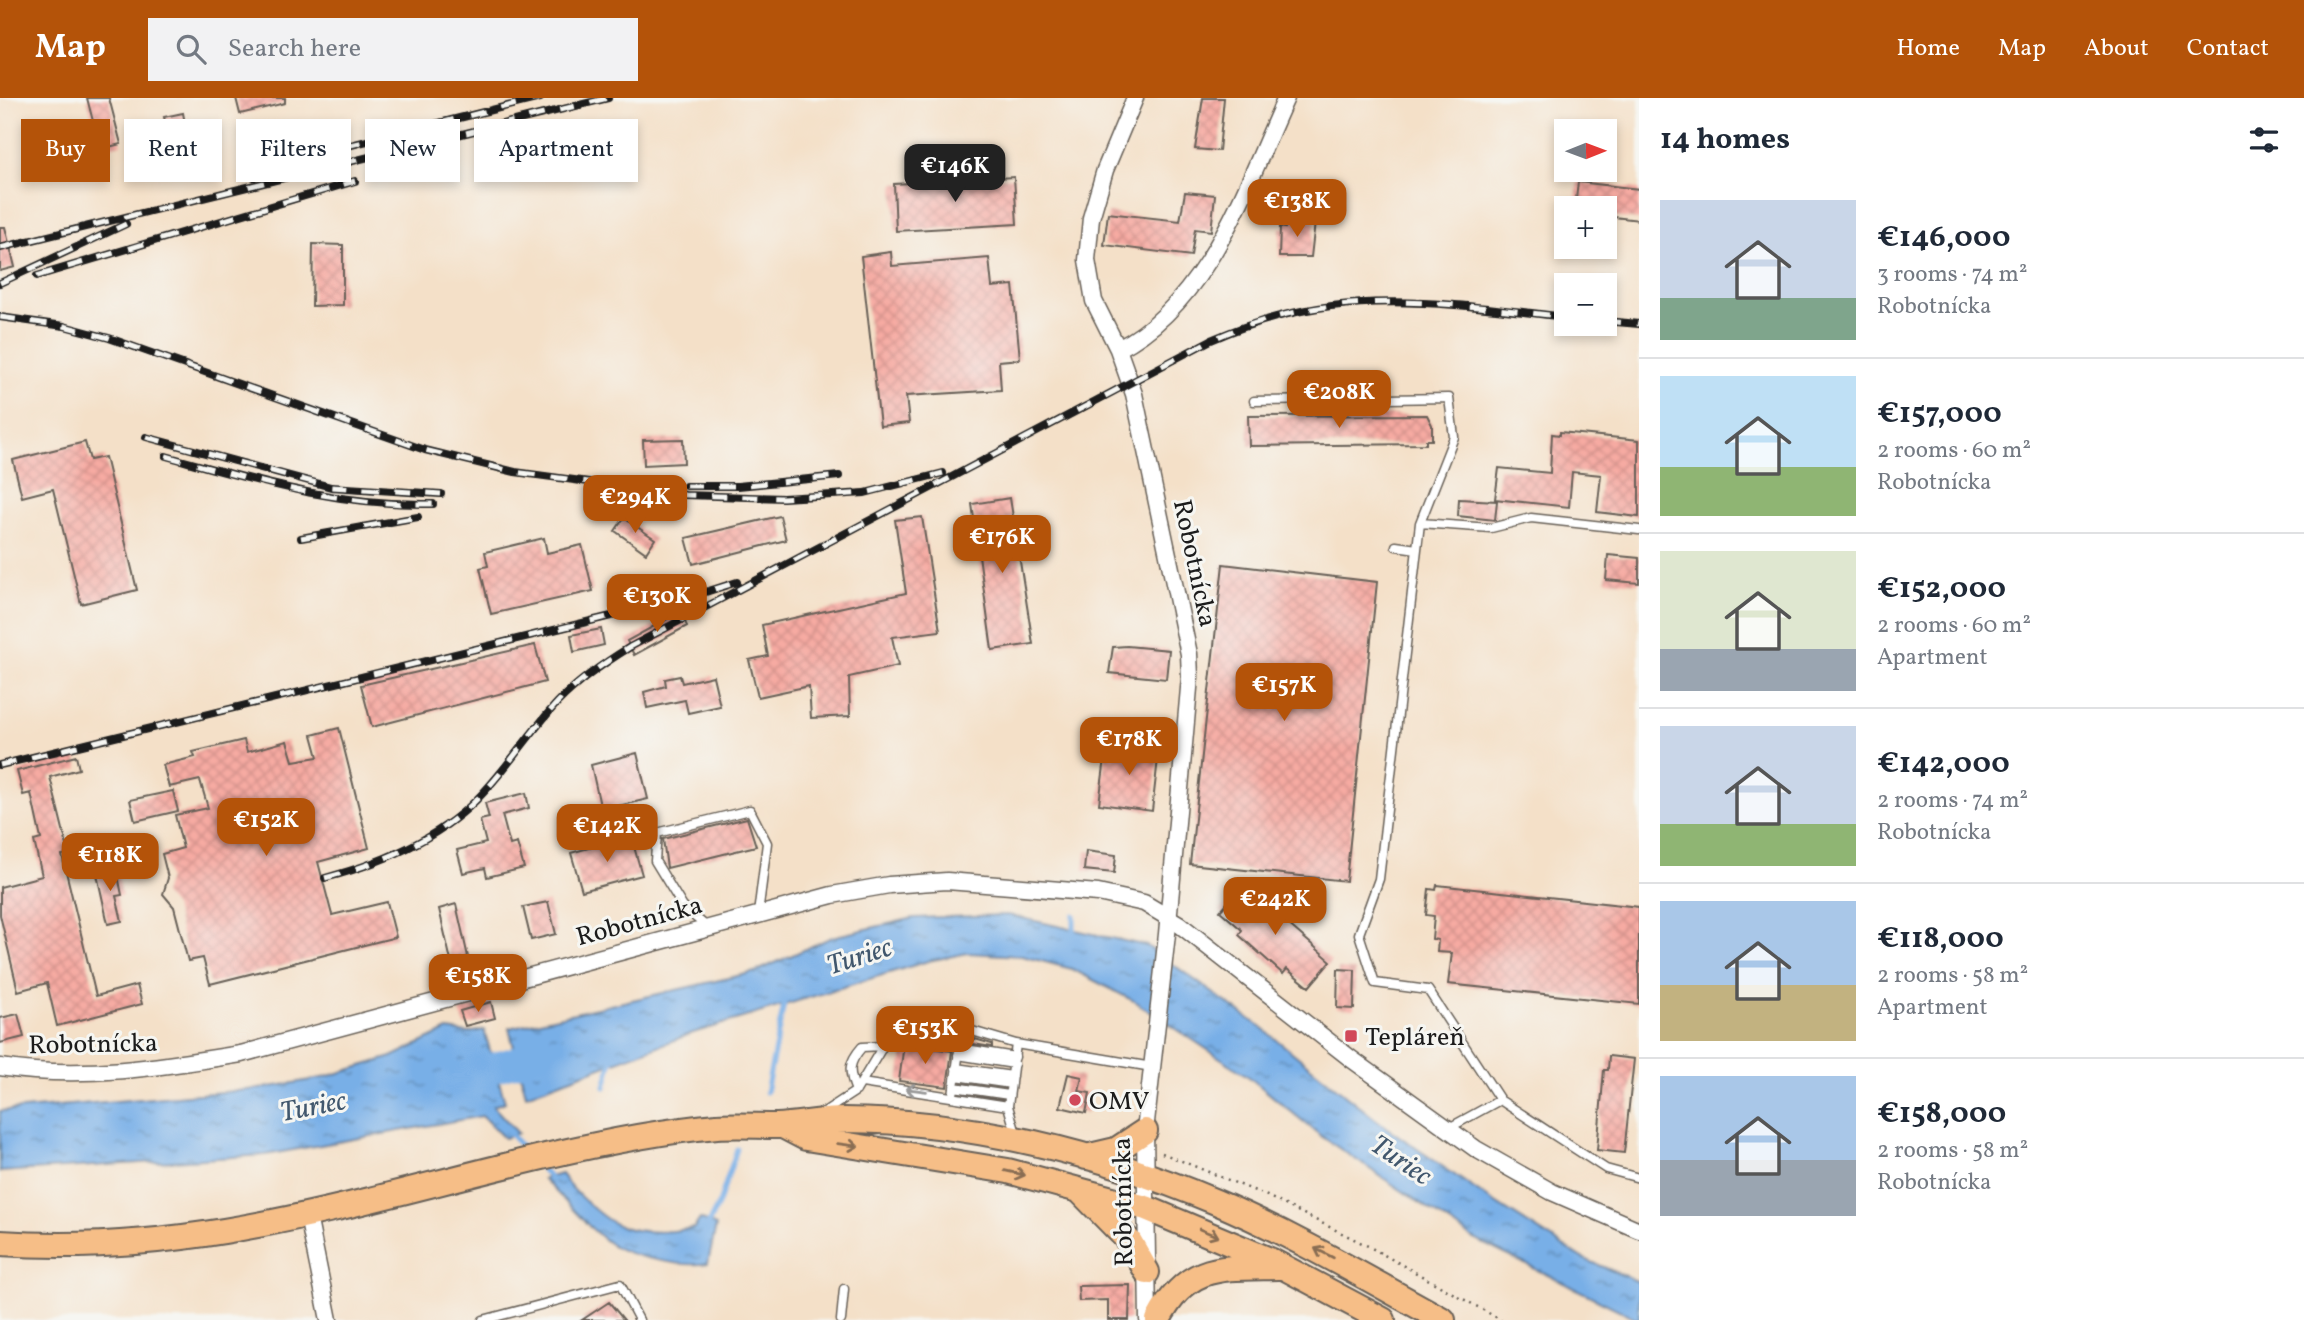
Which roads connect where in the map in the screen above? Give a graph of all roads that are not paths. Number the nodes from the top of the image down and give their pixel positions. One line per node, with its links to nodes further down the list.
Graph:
1 (1135, 98): 3 (street, Robotnícka)
2 (1286, 98): 3 (street)
3 (1118, 349): 10 (street, Robotnícka)
4 (1254, 401): 5 (lane)
5 (1420, 523): 6 (lane); 8 (lane)
6 (1639, 530)
7 (1396, 546): 8 (lane)
8 (1417, 549): 24 (lane)
9 (758, 914): 10 (street, Robotnícka); 11 (street, Robotnícka); 11 (lane)
10 (1168, 917): 18 (street, Robotnícka); 27 (street)
11 (707, 928): 17 (street, Robotnícka)
12 (962, 1028): 13 (lane); 14 (lane); 15 (lane)
13 (1016, 1044): 16 (lane); 18 (lane)
14 (883, 1046): 21 (lane); 21 (lane)
15 (959, 1051): 16 (lane); 19 (lane)
16 (1014, 1060): 20 (lane)
17 (0, 1067)
18 (1152, 1067): 28 (street, Robotnícka)
19 (956, 1072): 20 (lane); 22 (lane)
20 (1011, 1080): 23 (lane)
21 (859, 1086): 22 (lane, one-way to 21); 26 (lane)
22 (954, 1091): 23 (lane); 25 (lane)
23 (1009, 1095): 25 (lane)
24 (1500, 1100): 27 (lane); 32 (lane)
25 (1007, 1106): 29 (lane)
26 (795, 1123): 29 (main road); 33 (main road, one-way to 33); 35 (main road)
27 (1447, 1129): 36 (street)
28 (1145, 1130): 30 (main road); 31 (street, Robotnícka)
29 (1018, 1139): 30 (main road)
30 (1086, 1157): 31 (main road)
31 (1145, 1177): 34 (street, Robotnícka); 48 (main road, one-way to 31)
32 (1639, 1178)
33 (1077, 1188): 34 (main road); 39 (main road)
34 (1146, 1208): 38 (main road, one-way to 38); 39 (street, Robotnícka)
35 (308, 1216): 37 (main road); 41 (street)
36 (1639, 1230)
37 (0, 1243)
38 (1282, 1267): 46 (main road); 47 (main road)
39 (1147, 1272): 45 (street, Robotnícka)
40 (844, 1289): 44 (lane)
41 (329, 1320)
42 (482, 1320): 43 (lane)
43 (639, 1320)
44 (841, 1320)
45 (1148, 1320)
46 (1158, 1320)
47 (1383, 1320)
48 (1443, 1320)

